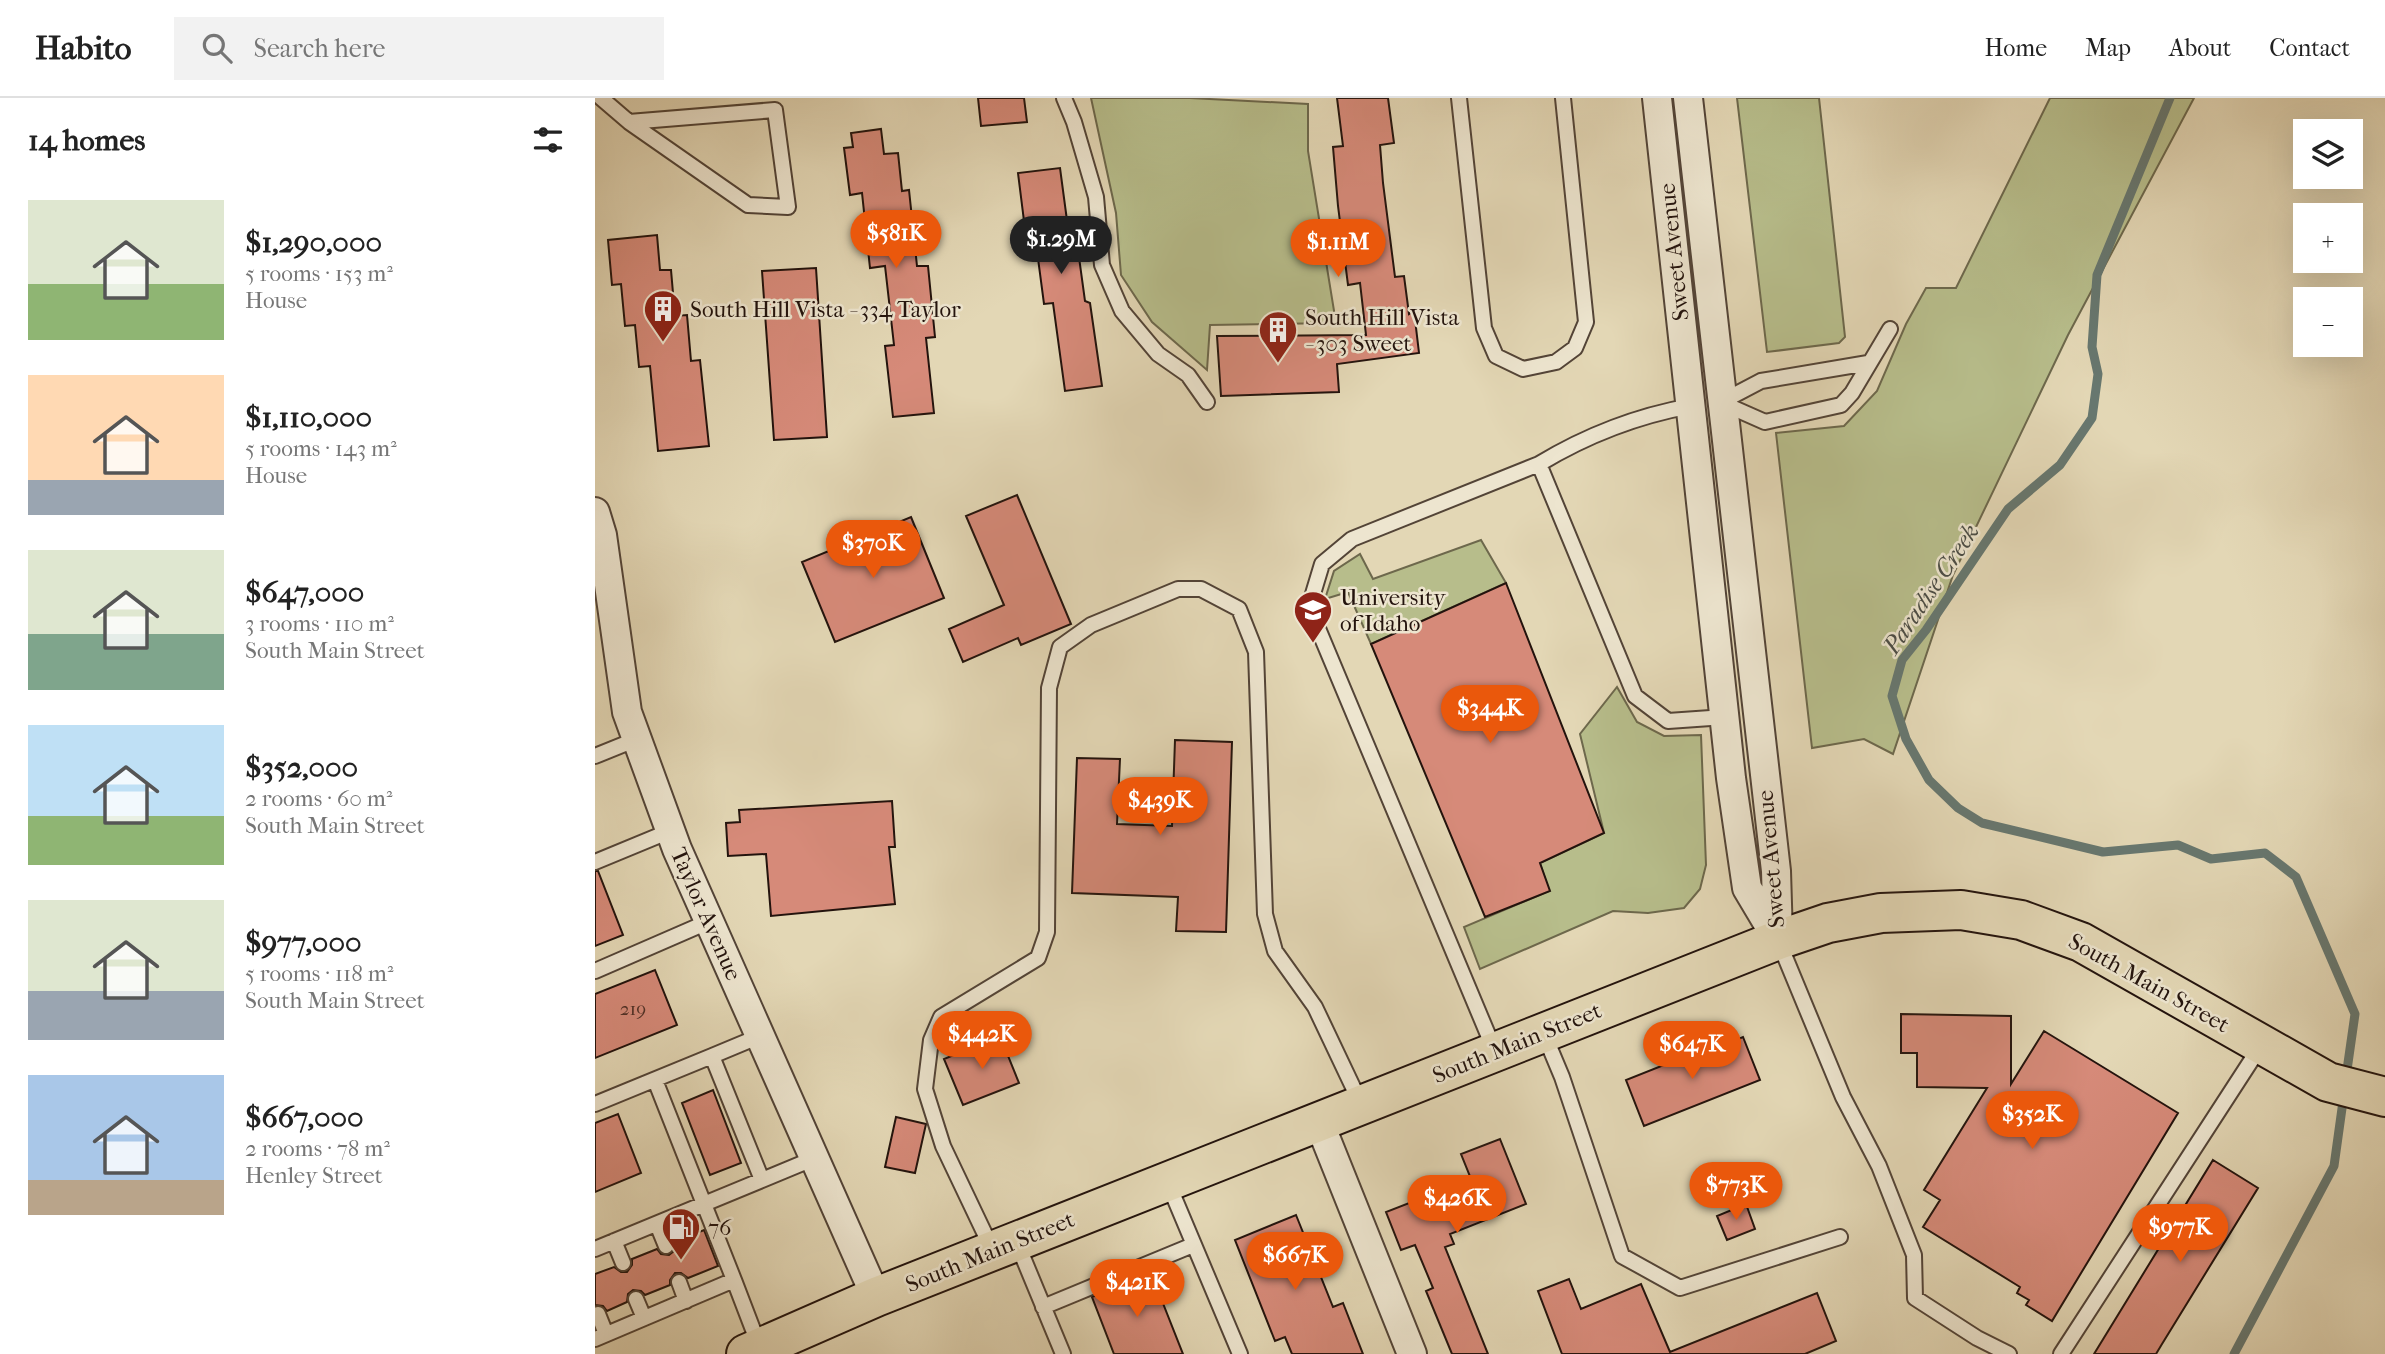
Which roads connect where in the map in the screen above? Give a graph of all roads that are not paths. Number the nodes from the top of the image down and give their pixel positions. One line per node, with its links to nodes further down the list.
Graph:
1 (601, 98): 7 (lane)
2 (1064, 98): 10 (lane)
3 (1459, 98): 4 (lane)
4 (1563, 98)
5 (1657, 98): 12 (street, Sweet Avenue)
6 (1688, 98): 11 (street, Sweet Avenue)
7 (629, 122): 7 (lane)
8 (1890, 329): 9 (lane)
9 (1868, 363): 11 (lane); 11 (lane)
10 (1207, 402)
11 (1721, 402): 12 (street); 21 (street, Sweet Avenue)
12 (1691, 406): 13 (lane); 15 (street, Sweet Avenue)
13 (1539, 464): 15 (lane); 26 (lane)
14 (595, 512): 16 (street, Taylor Avenue)
15 (1725, 717): 21 (street, Sweet Avenue)
16 (637, 739): 17 (lane); 18 (street, Taylor Avenue)
17 (595, 756)
18 (670, 831): 19 (lane); 20 (street, Taylor Avenue)
19 (595, 862)
20 (710, 921): 22 (lane); 24 (street, Taylor Avenue)
21 (1778, 940): 23 (highway, South Main Street); 25 (highway, South Main Street); 58 (lane)
22 (595, 971)
23 (1544, 1033): 26 (highway, South Main Street); 38 (lane)
24 (760, 1036): 27 (lane); 33 (street, Taylor Avenue)
25 (2260, 1045): 29 (highway, South Main Street); 59 (lane)
26 (1495, 1052): 31 (highway, South Main Street)
27 (712, 1056): 28 (lane); 34 (lane)
28 (655, 1080): 30 (lane); 36 (lane)
29 (2378, 1093)
30 (595, 1104)
31 (1361, 1105): 32 (highway, South Main Street); 42 (lane)
32 (1319, 1122): 35 (highway, South Main Street); 57 (street)
33 (815, 1158): 34 (lane); 47 (street, Taylor Avenue)
34 (762, 1180): 36 (lane)
35 (1167, 1182): 40 (lane); 42 (highway, South Main Street)
36 (704, 1205): 37 (lane); 45 (lane)
37 (657, 1224): 39 (lane); 41 (lane)
38 (1840, 1237)
39 (614, 1241): 43 (lane); 44 (lane)
40 (1193, 1245): 50 (lane); 56 (lane)
41 (666, 1246)
42 (1005, 1246): 47 (highway, South Main Street); 50 (lane)
43 (595, 1249)
44 (623, 1263)
45 (734, 1280): 49 (lane); 54 (lane)
46 (679, 1282): 49 (lane)
47 (876, 1297): 54 (highway, South Main Street)
48 (636, 1299): 52 (lane)
49 (686, 1301): 52 (lane)
50 (1043, 1307): 55 (lane)
51 (598, 1314): 53 (lane)
52 (644, 1318): 53 (lane)
53 (600, 1336)
54 (753, 1351)
55 (1063, 1354)
56 (1240, 1354)
57 (1412, 1354)
58 (2009, 1354)
59 (2061, 1354)

